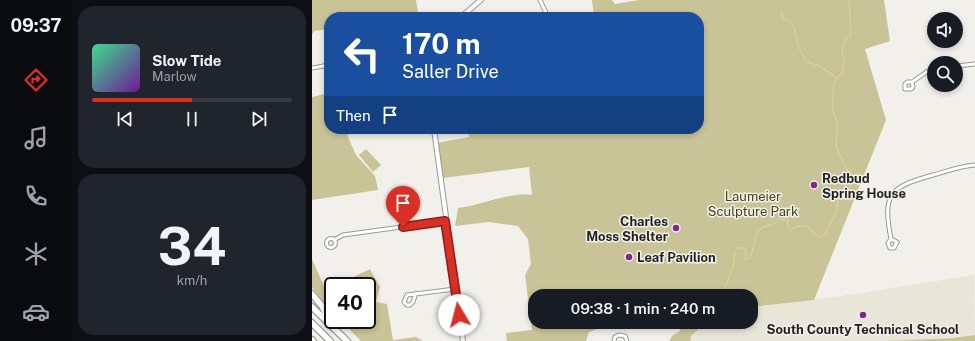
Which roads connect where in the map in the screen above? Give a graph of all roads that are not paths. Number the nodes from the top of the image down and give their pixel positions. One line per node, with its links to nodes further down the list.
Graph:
1 (482, 0): 3 (street)
2 (540, 0): 4 (street)
3 (467, 12)
4 (546, 12)
5 (975, 64): 6 (street)
6 (963, 65)
7 (324, 66): 8 (street)
8 (312, 68)
9 (927, 72): 10 (street)
10 (912, 82)
11 (435, 134): 13 (street)
12 (975, 165): 14 (street)
13 (445, 221): 15 (street); 16 (street)
14 (891, 239)
15 (334, 240)
16 (455, 289): 17 (street); 26 (street)
17 (416, 293)
18 (312, 294): 20 (highway)
19 (312, 307): 21 (highway)
20 (324, 310)
21 (324, 318)
22 (312, 323): 24 (highway)
23 (335, 329): 25 (highway)
24 (330, 341)
25 (347, 341)
26 (463, 341)
27 (614, 341): 28 (street)
28 (627, 341)

